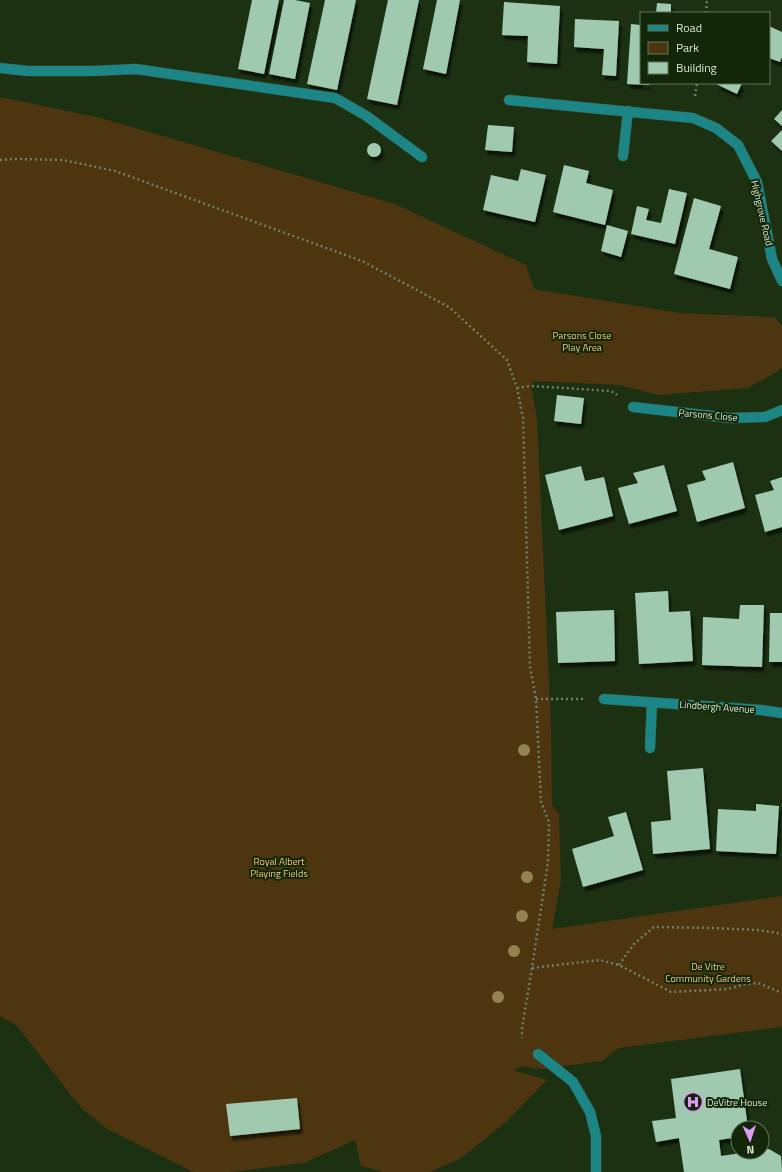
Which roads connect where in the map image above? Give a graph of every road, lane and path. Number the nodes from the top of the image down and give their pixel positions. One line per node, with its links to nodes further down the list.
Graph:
1 (707, 0): 2 (path)
2 (706, 12)
3 (0, 68): 7 (street)
4 (509, 100): 5 (street, Highgrove Road)
5 (628, 111): 6 (street); 9 (street, Highgrove Road)
6 (622, 156)
7 (422, 157)
8 (0, 160): 10 (path)
9 (782, 281)
10 (517, 388): 11 (path); 13 (path)
11 (633, 407): 12 (street, Parsons Close)
12 (782, 410)
13 (536, 699): 14 (path); 20 (path)
14 (604, 699): 15 (street, Lindbergh Avenue)
15 (652, 703): 16 (street, Lindbergh Avenue); 17 (street)
16 (782, 713)
17 (650, 748)
18 (782, 934): 19 (path)
19 (619, 965): 20 (path); 21 (path)
20 (532, 968): 22 (path)
21 (782, 993)
22 (538, 1054): 23 (street)
23 (596, 1172)

